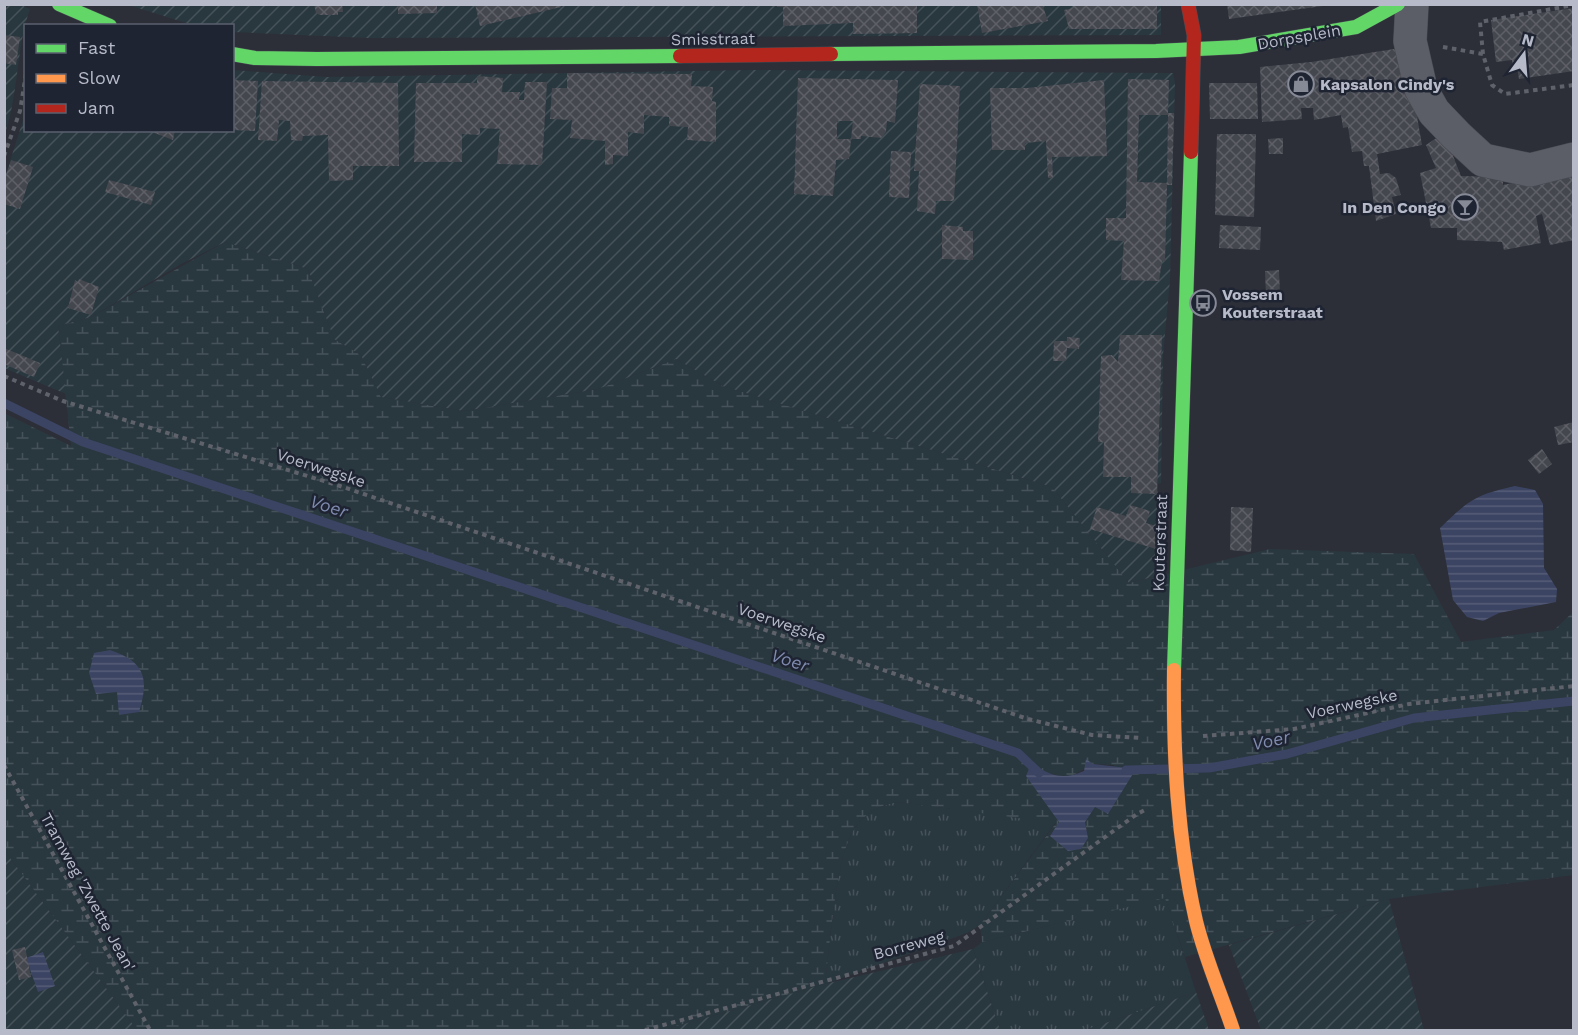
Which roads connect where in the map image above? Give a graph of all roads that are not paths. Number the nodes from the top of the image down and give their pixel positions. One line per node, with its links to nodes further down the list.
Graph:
1 (59, 4): 5 (street)
2 (1188, 4): 6 (street, Kouterstraat)
3 (1398, 4): 6 (street, Dorpsplein)
4 (1412, 4): 8 (street)
5 (105, 24)
6 (1194, 50): 7 (street, Smisstraat); 9 (street, Kouterstraat)
7 (234, 54)
8 (1574, 159)
9 (1233, 1030)

